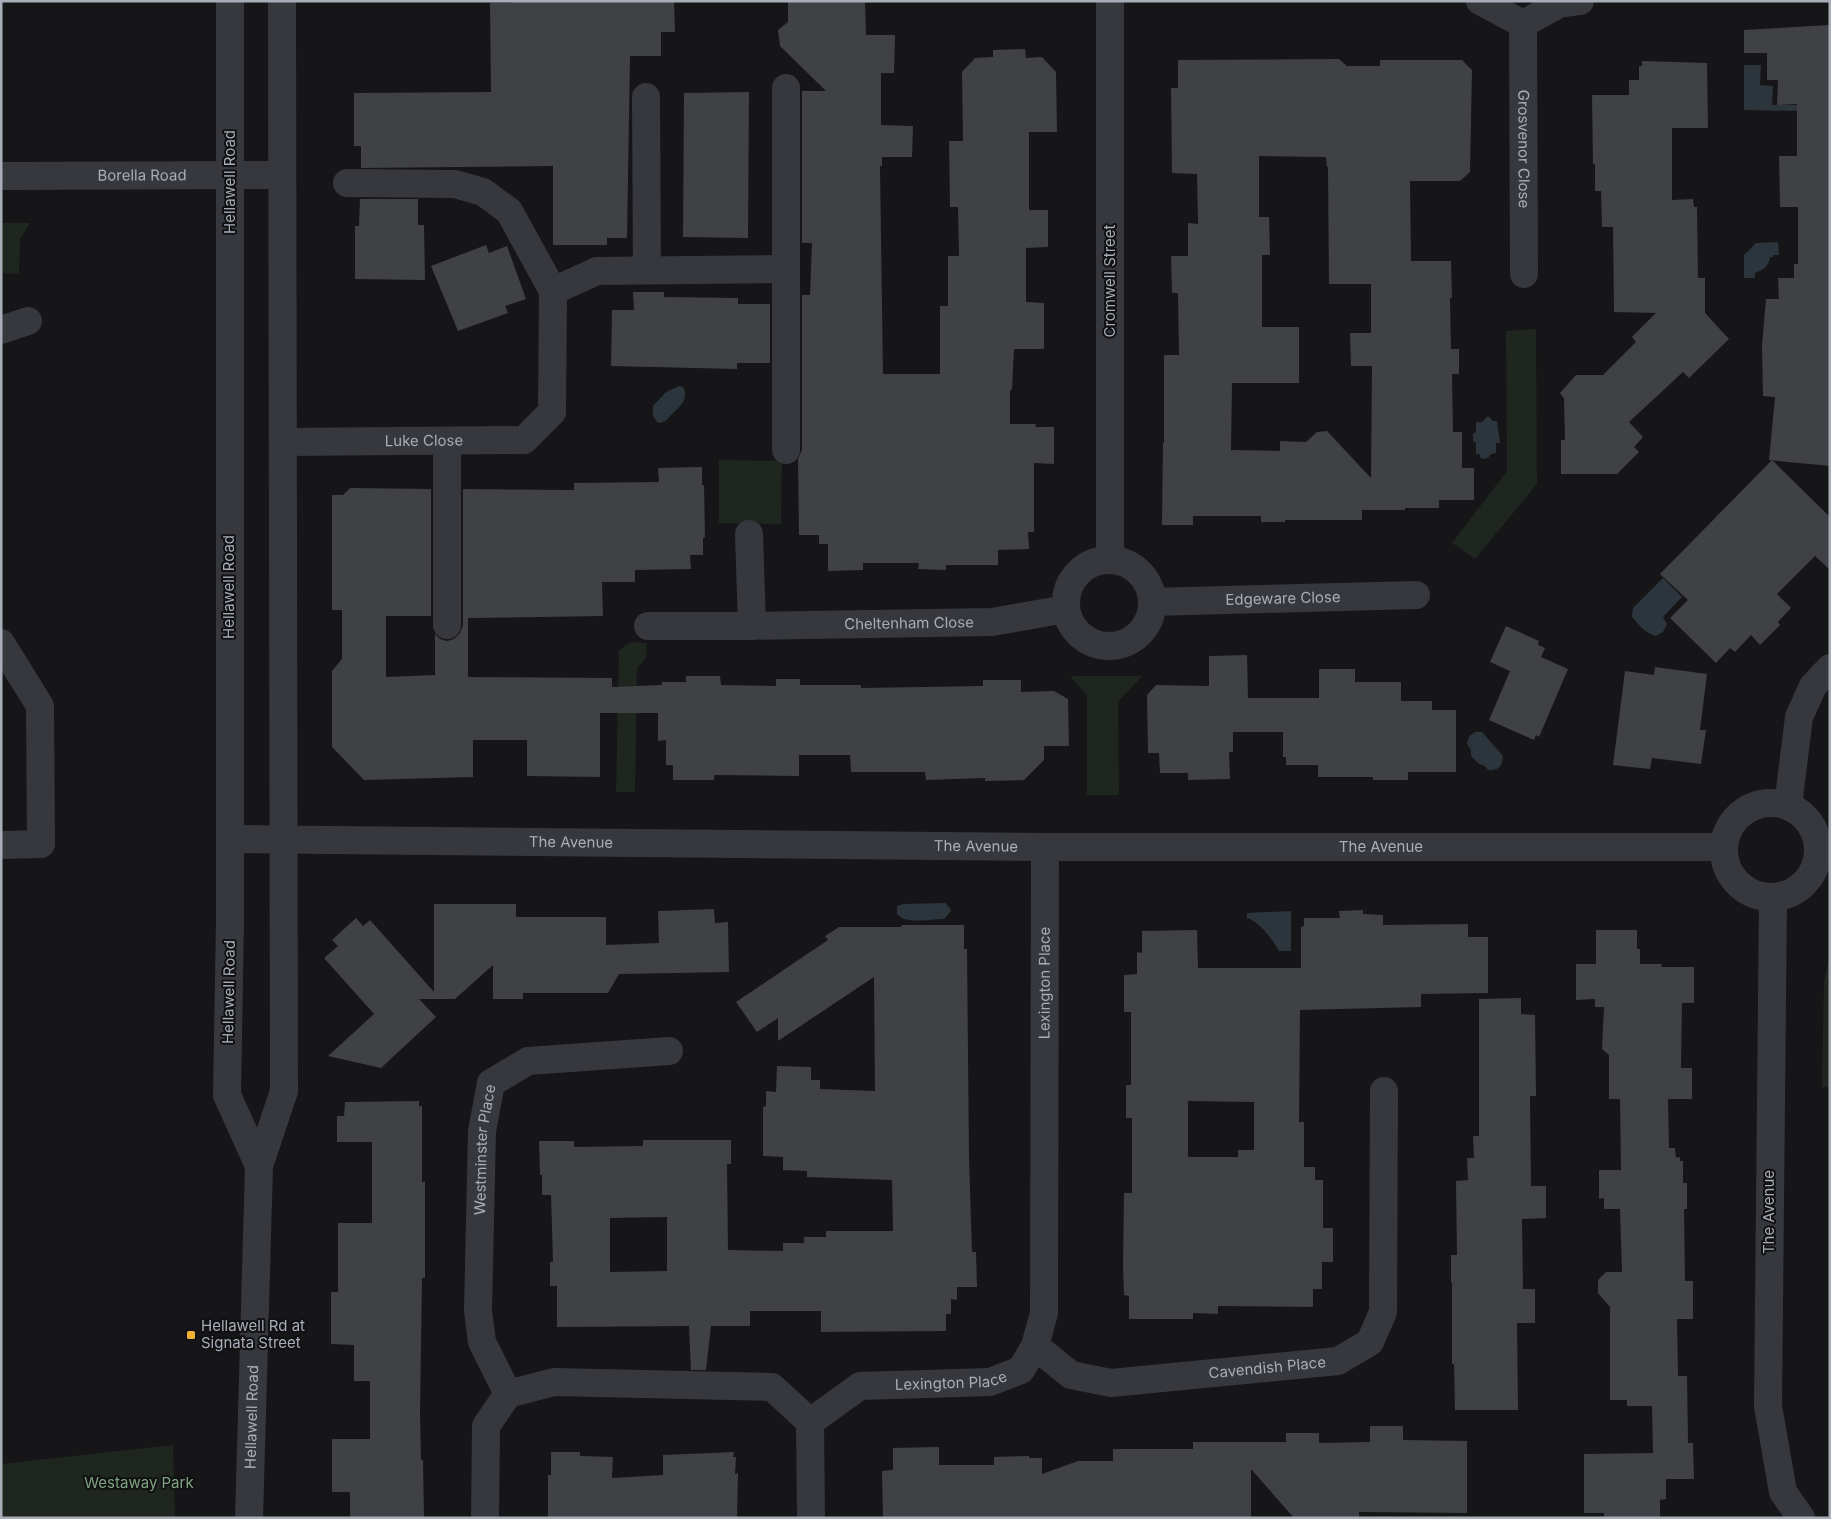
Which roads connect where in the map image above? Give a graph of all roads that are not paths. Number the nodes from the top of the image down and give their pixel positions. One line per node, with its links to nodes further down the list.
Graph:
1 (230, 1): 9 (street, Hellawell Road)
2 (282, 1): 11 (street, Hellawell Road)
3 (1110, 1): 23 (street, Cromwell Street)
4 (1480, 1): 6 (street)
5 (1580, 1): 6 (street)
6 (1523, 24): 15 (street, Grosvenor Close)
7 (786, 88): 13 (street)
8 (646, 97): 14 (street)
9 (230, 175): 10 (street, Borella Road); 11 (street, Borella Road); 33 (street, Hellawell Road)
10 (1, 176)
11 (282, 176): 20 (street, Hellawell Road)
12 (347, 183): 16 (street)
13 (786, 269): 14 (street); 21 (street)
14 (647, 270): 16 (street)
15 (1524, 274)
16 (553, 291): 19 (street, Luke Close)
17 (28, 321): 18 (street)
18 (1, 330)
19 (447, 441): 20 (street, Luke Close); 27 (street)
20 (284, 442): 34 (street, Hellawell Road)
21 (786, 450)
22 (749, 534): 29 (street)
23 (1110, 560): 25 (street); 26 (street)
24 (1416, 594): 25 (street, Edgeware Close)
25 (1152, 602): 26 (street)
26 (1066, 609): 29 (street, Cheltenham Close)
27 (447, 625)
28 (648, 626): 29 (street, Cheltenham Close)
29 (752, 626)
30 (1, 643): 35 (street)
31 (1830, 668): 32 (street)
32 (1788, 806): 37 (street); 38 (street)
33 (230, 839): 34 (street, The Avenue); 41 (street, Hellawell Road)
34 (283, 839): 36 (street, The Avenue); 41 (street, Hellawell Road)
35 (1, 845)
36 (1045, 847): 37 (street, The Avenue); 42 (street, Lexington Place)
37 (1724, 847): 38 (street)
38 (1773, 898): 48 (street, The Avenue)
39 (669, 1051): 43 (street, Westminster Place)
40 (1384, 1091): 42 (street, Cavendish Place)
41 (259, 1166): 45 (street, Hellawell Road)
42 (1035, 1346): 44 (street, Lexington Place)
43 (508, 1394): 44 (street); 46 (street)
44 (810, 1422): 47 (street)
45 (249, 1518)
46 (485, 1518)
47 (811, 1518)
48 (1801, 1518)

